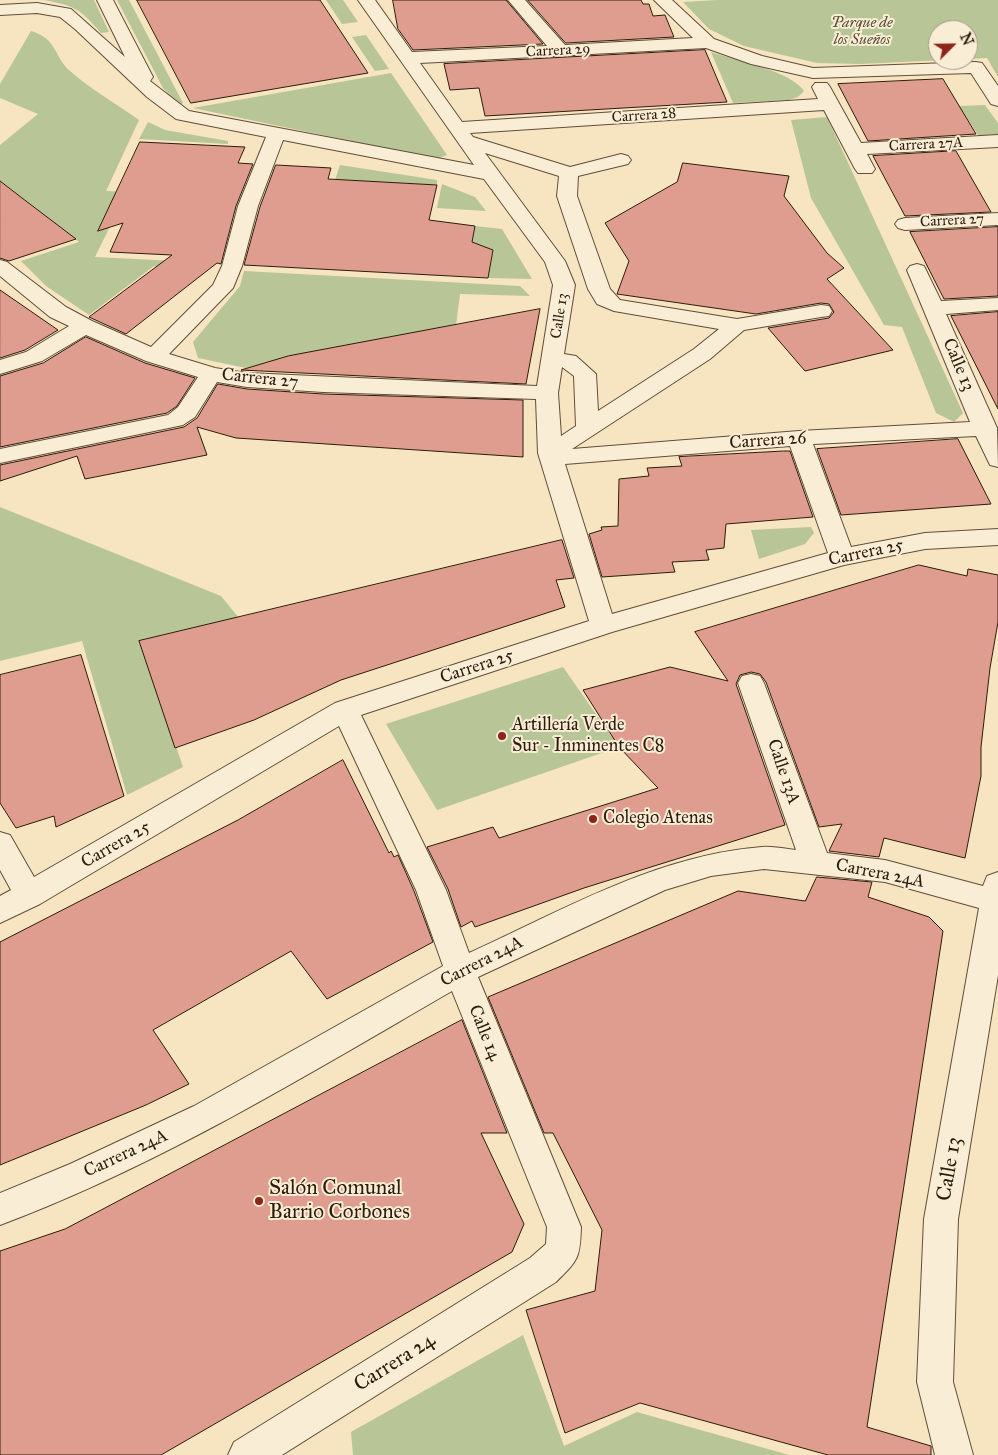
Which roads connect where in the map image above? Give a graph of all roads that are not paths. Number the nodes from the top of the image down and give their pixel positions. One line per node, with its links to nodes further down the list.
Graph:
1 (105, 0): 10 (street)
2 (366, 0): 8 (street, Calle 13)
3 (516, 0): 7 (street)
4 (662, 0): 6 (street)
5 (0, 10): 10 (street)
6 (708, 42): 7 (street, Carrera 29); 9 (street)
7 (560, 50): 8 (street, Carrera 29)
8 (408, 58): 14 (street, Calle 13)
9 (813, 73): 11 (street); 12 (street)
10 (153, 93): 13 (street)
11 (998, 100)
12 (830, 104): 14 (street, Carrera 28); 16 (street)
13 (276, 134): 20 (street); 30 (street)
14 (462, 134): 19 (street); 20 (street, Calle 13)
15 (998, 140): 16 (street, Carrera 27A)
16 (854, 149): 18 (street)
17 (621, 160): 19 (street)
18 (865, 169)
19 (569, 173): 28 (street)
20 (493, 175): 31 (street, Calle 13)
21 (998, 219): 22 (street, Carrera 27)
22 (905, 224)
23 (0, 266): 29 (street, Carrera 27)
24 (917, 270): 26 (street, Calle 13)
25 (998, 304): 26 (street)
26 (934, 308): 36 (street, Calle 13)
27 (821, 311): 28 (street)
28 (737, 325): 38 (street)
29 (84, 326): 30 (street, Carrera 27); 32 (street)
30 (154, 356): 33 (street, Carrera 27)
31 (553, 358): 34 (street, Calle 13); 38 (street)
32 (0, 367)
33 (211, 374): 34 (street, Carrera 27); 41 (street)
34 (548, 393): 40 (street, Calle 13)
35 (998, 404): 36 (street)
36 (975, 406): 37 (street, Calle 13)
37 (985, 428): 39 (street, Carrera 26); 42 (street, Calle 13)
38 (588, 429): 40 (street)
39 (799, 438): 40 (street, Carrera 26); 44 (street)
40 (551, 455): 45 (street, Calle 13)
41 (0, 456)
42 (998, 460)
43 (998, 537): 44 (street, Carrera 25)
44 (842, 557): 45 (street, Carrera 25)
45 (603, 626): 47 (street, Carrera 25)
46 (751, 683): 49 (street, Calle 13A)
47 (345, 710): 50 (street, Carrera 25); 53 (street, Calle 14)
48 (0, 843): 50 (street)
49 (815, 862): 51 (street, Carrera 24A); 53 (street, Carrera 24A)
50 (29, 896): 52 (street, Carrera 25)
51 (997, 896): 57 (street, Calle 13)
52 (0, 912)
53 (460, 971): 54 (street, Carrera 24A); 55 (street, Calle 14)
54 (0, 1209)
55 (543, 1270): 56 (street, Carrera 24)
56 (247, 1455)
57 (954, 1455)

